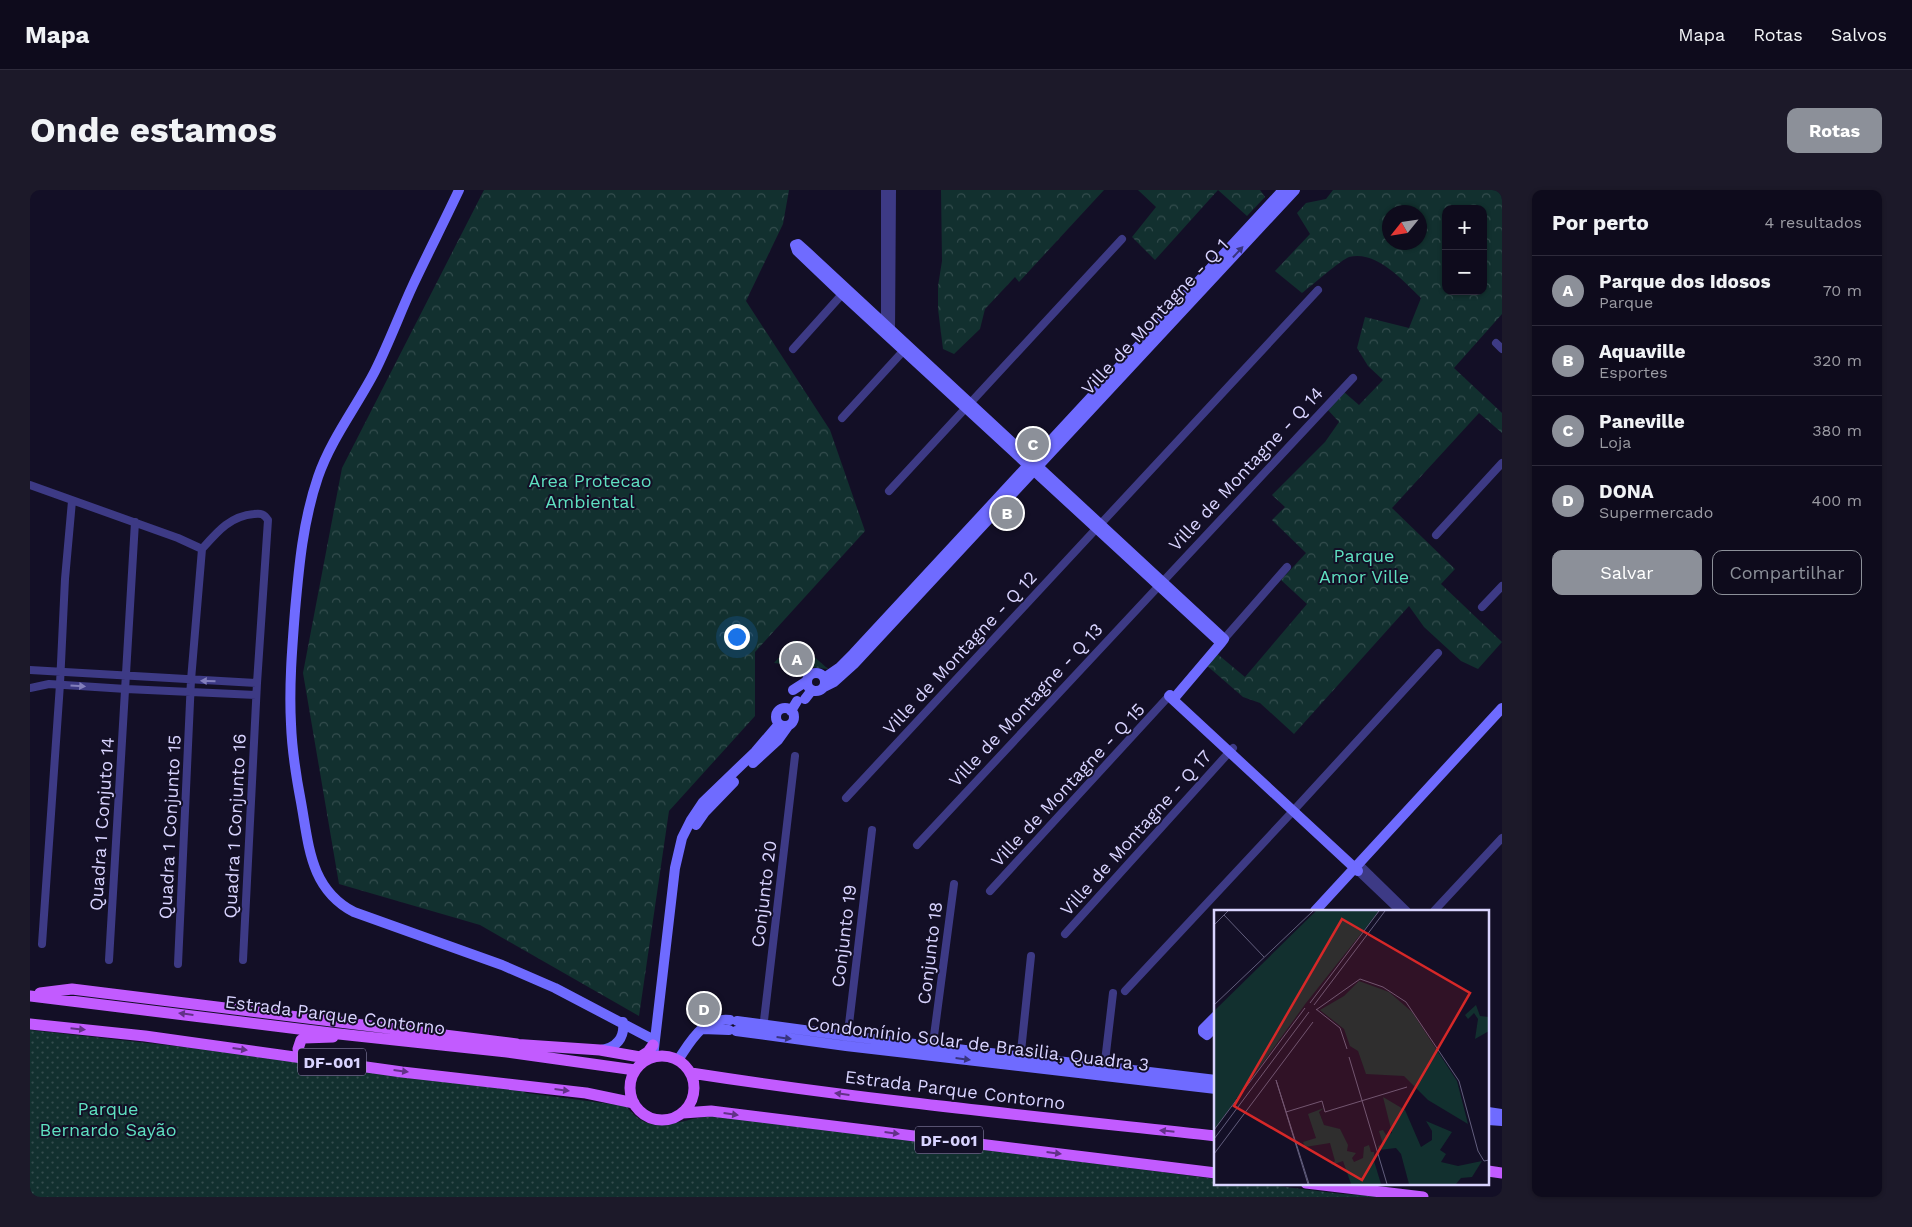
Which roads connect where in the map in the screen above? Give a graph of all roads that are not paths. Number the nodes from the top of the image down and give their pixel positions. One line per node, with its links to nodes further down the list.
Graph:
1 (459, 190): 75 (street)
2 (885, 190): 11 (street)
3 (892, 190): 11 (street)
4 (1283, 190): 8 (street, Ville de Montagne - Q 1)
5 (1295, 190): 8 (street, Ville de Montagne - Q 1, one-way to 5)
6 (1122, 239): 15 (street)
7 (798, 248): 10 (street)
8 (1213, 271): 18 (street, Ville de Montagne - Q 1)
9 (1318, 290): 23 (street, Ville de Montagne - Q 12)
10 (845, 291): 11 (street); 13 (street)
11 (888, 331): 12 (street)
12 (906, 348): 15 (street); 16 (street)
13 (793, 349)
14 (1353, 378): 27 (street, Ville de Montagne - Q 14)
15 (968, 406): 18 (street); 20 (street)
16 (842, 418)
17 (1502, 463): 24 (street)
18 (1033, 466): 23 (street); 38 (street, Ville de Montagne - Q 1)
19 (30, 485): 21 (street)
20 (889, 491)
21 (72, 501): 22 (street); 33 (street)
22 (134, 522): 25 (street); 34 (street, Quadra 1 Conjuto 14)
23 (1098, 526): 27 (street); 52 (street, Ville de Montagne - Q 12)
24 (1436, 535)
25 (202, 549): 35 (street, Quadra 1 Conjunto 15); 37 (street, Quadra 1 Conjunto 16)
26 (1287, 567): 30 (street)
27 (1160, 583): 30 (street); 56 (street, Ville de Montagne - Q 13)
28 (1502, 586): 29 (street)
29 (1482, 607)
30 (1223, 639): 45 (street)
31 (1438, 653): 53 (street)
32 (30, 670): 33 (street)
33 (61, 672): 34 (street); 39 (street)
34 (126, 675): 35 (street); 41 (street, Quadra 1 Conjuto 14)
35 (192, 680): 37 (street, one-way to 35); 42 (street, Quadra 1 Conjunto 15)
36 (30, 682): 40 (street)
37 (257, 682): 44 (street, Quadra 1 Conjunto 16)
38 (824, 682): 43 (street); 43 (street)
39 (60, 684): 40 (street); 41 (street, one-way to 41); 66 (street)
40 (30, 687)
41 (126, 689): 42 (street); 68 (street, Quadra 1 Conjuto 14)
42 (192, 691): 44 (street); 70 (street, Quadra 1 Conjunto 15)
43 (801, 694): 47 (street); 47 (street)
44 (256, 695): 69 (street, Quadra 1 Conjunto 16)
45 (1171, 696): 50 (street); 59 (street, Ville de Montagne - Q 15)
46 (1502, 708): 57 (street)
47 (789, 712): 49 (street); 49 (street)
48 (1502, 716): 57 (street)
49 (784, 725): 83 (street)
50 (1231, 751): 53 (street); 65 (street, Ville de Montagne - Q 17)
51 (795, 756): 78 (street, Conjunto 20)
52 (846, 798)
53 (1296, 808): 57 (street); 71 (street)
54 (872, 830): 80 (street, Conjunto 19)
55 (1502, 838): 64 (street)
56 (917, 844)
57 (1358, 868): 60 (street); 61 (street); 62 (street); 63 (street)
58 (954, 884): 85 (street, Conjunto 18)
59 (990, 891)
60 (1316, 910)
61 (1323, 910)
62 (1399, 910)
63 (1406, 910)
64 (1435, 910)
65 (1065, 934)
66 (42, 944)
67 (1030, 956): 88 (street)
68 (109, 960)
69 (243, 960)
70 (178, 964)
71 (1125, 991)
72 (1113, 993): 90 (street)
73 (30, 996): 79 (main road, Estrada Parque Contorno / DF-001, one-way to 73); 81 (main road)
74 (1214, 1018): 77 (street)
75 (623, 1022): 83 (street); 84 (street)
76 (30, 1024): 86 (main road, DF-001, one-way to 86)
77 (1214, 1028)
78 (763, 1030): 80 (street, Condomínio Solar de Brasilia, Quadra 3); 87 (street, Condomínio Solar de Brasilia, Quadra 3)
79 (339, 1034): 82 (main road, Estrada Parque Contorno / DF-001); 86 (main road)
80 (847, 1041): 85 (street, Condomínio Solar de Brasilia, Quadra 3)
81 (517, 1044): 82 (main road); 84 (main road)
82 (460, 1047): 89 (main road, Estrada Parque Contorno / DF-001)
83 (654, 1047): 84 (main road); 87 (main road); 89 (main road)
84 (600, 1050)
85 (932, 1051): 88 (street, Condomínio Solar de Brasilia, Quadra 3)
86 (305, 1058): 94 (main road, DF-001, one-way to 94)
87 (678, 1060): 91 (main road)
88 (1020, 1062): 90 (street, Condomínio Solar de Brasilia, Quadra 3)
89 (635, 1070): 94 (main road)
90 (1104, 1071): 92 (street, Condomínio Solar de Brasilia, Quadra 3); 93 (street, Condomínio Solar de Brasilia, Quadra 3)
91 (691, 1073): 95 (main road); 96 (main road, Estrada Parque Contorno / DF-001, one-way to 91)
92 (1214, 1080)
93 (1214, 1089)
94 (634, 1103): 95 (main road, DF-001)
95 (683, 1113): 97 (main road, DF-001, one-way to 97)
96 (1214, 1136)
97 (1214, 1173)
98 (1314, 1184): 99 (main road)
99 (1423, 1197)

